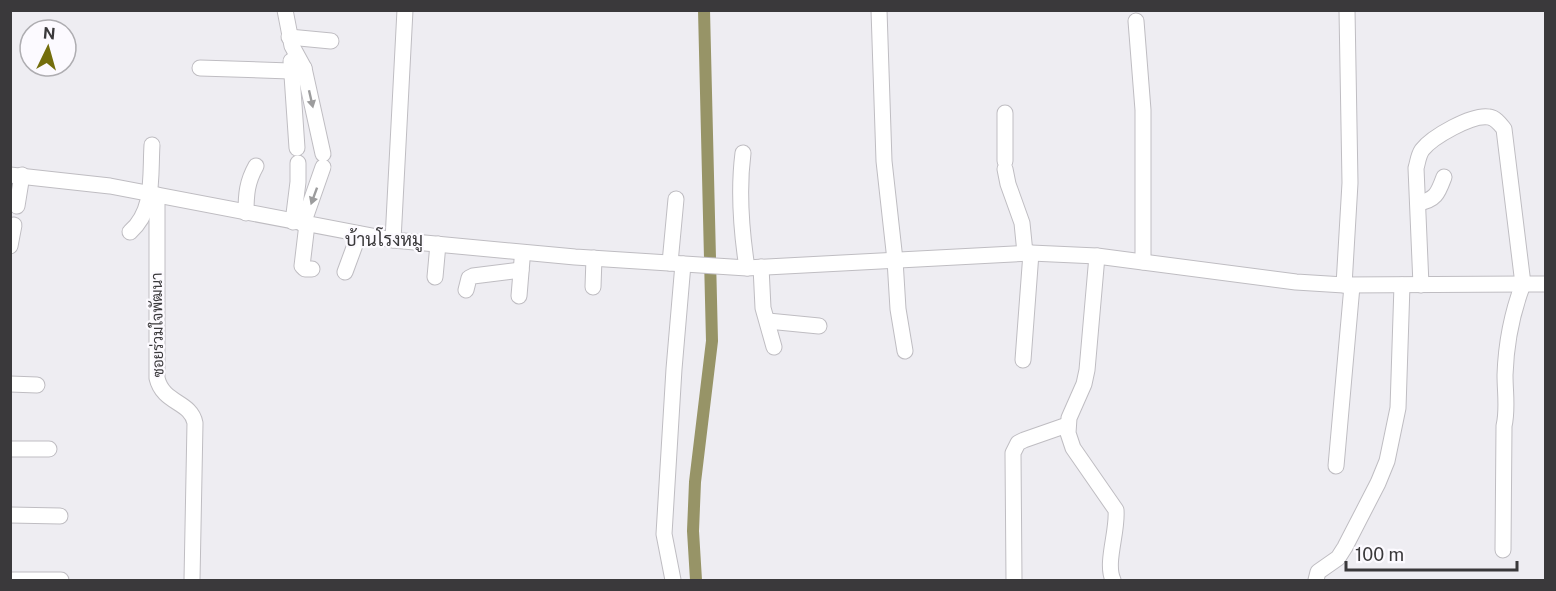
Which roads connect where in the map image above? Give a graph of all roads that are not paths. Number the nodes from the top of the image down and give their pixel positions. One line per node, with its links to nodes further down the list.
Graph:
1 (405, 10): 25 (street)
2 (879, 10): 32 (street)
3 (1347, 10): 42 (street)
4 (282, 11): 7 (street)
5 (1136, 21): 33 (street)
6 (331, 41): 7 (street)
7 (291, 42): 9 (street)
8 (200, 69): 9 (street)
9 (297, 70): 21 (street); 21 (street, one-way to 21)
10 (1005, 113): 29 (street)
11 (152, 146): 16 (street)
12 (743, 153): 35 (street)
13 (256, 166): 20 (street)
14 (16, 175): 16 (street); 19 (street)
15 (1444, 177): 18 (street)
16 (153, 195): 20 (street); 23 (street); 64 (street, ซอยร่วมใจพัฒนา)
17 (676, 199): 34 (street)
18 (1418, 203): 40 (street); 44 (street)
19 (16, 206)
20 (246, 213): 21 (street)
21 (301, 223): 24 (street); 36 (street)
22 (14, 225): 27 (street)
23 (130, 232)
24 (359, 234): 25 (street); 38 (street)
25 (393, 240): 26 (street)
26 (438, 244): 28 (street); 39 (street)
27 (10, 246)
28 (523, 252): 31 (street); 37 (street)
29 (1028, 253): 30 (street); 32 (street); 52 (street)
30 (1097, 256): 33 (street); 55 (street)
31 (594, 258): 34 (street); 45 (street)
32 (895, 260): 35 (street); 51 (street)
33 (1143, 262): 42 (street)
34 (676, 263): 35 (street); 65 (street)
35 (749, 267): 48 (street)
36 (312, 269)
37 (521, 270): 46 (street); 47 (street)
38 (345, 272)
39 (435, 278)
40 (1523, 284): 41 (street); 44 (street); 61 (street)
41 (1545, 284)
42 (1348, 285): 43 (street); 58 (street)
43 (1402, 285): 44 (street); 68 (street)
44 (1421, 285)
45 (593, 287)
46 (466, 290)
47 (519, 296)
48 (768, 321): 49 (street); 50 (street)
49 (819, 326)
50 (774, 347)
51 (905, 351)
52 (1023, 360)
53 (10, 384): 54 (street)
54 (37, 385)
55 (1067, 425): 66 (street); 67 (street)
56 (10, 449): 57 (street)
57 (49, 449)
58 (1336, 466)
59 (10, 515): 60 (street)
60 (60, 516)
61 (1503, 550)
62 (10, 580): 63 (street)
63 (61, 580)
64 (192, 580)
65 (673, 580)
66 (1014, 580)
67 (1113, 580)
68 (1316, 580)

